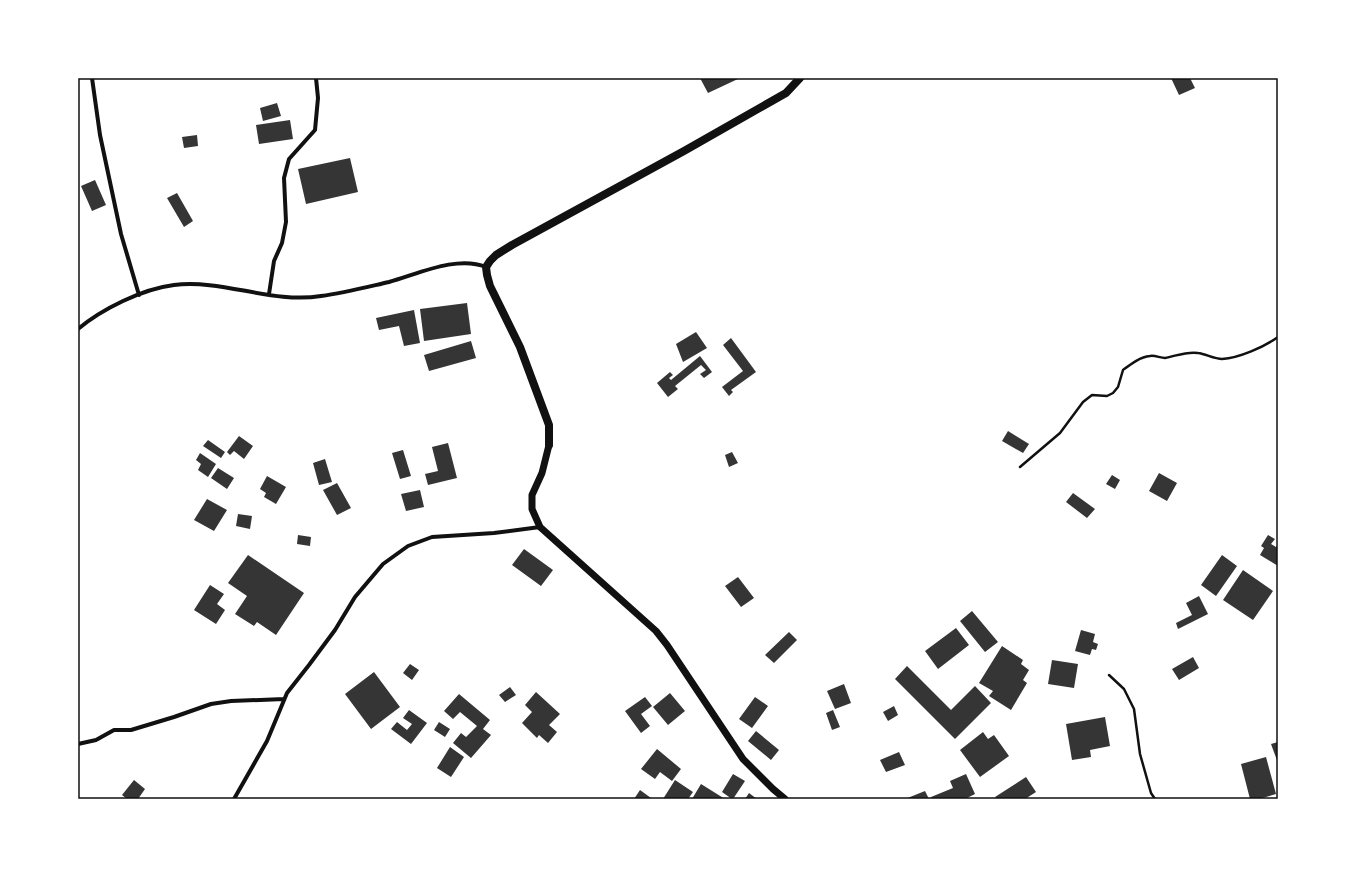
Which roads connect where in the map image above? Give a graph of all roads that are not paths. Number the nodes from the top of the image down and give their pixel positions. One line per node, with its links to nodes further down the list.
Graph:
1 (92, 78): 5 (street)
2 (316, 78): 6 (street)
3 (800, 78): 4 (main road)
4 (486, 267): 6 (street); 8 (main road)
5 (139, 294): 6 (street); 7 (street)
6 (269, 294)
7 (78, 329)
8 (549, 445): 9 (street)
9 (540, 527): 10 (street); 13 (street)
10 (284, 699): 11 (street); 12 (street)
11 (78, 744)
12 (234, 799)
13 (785, 799)

